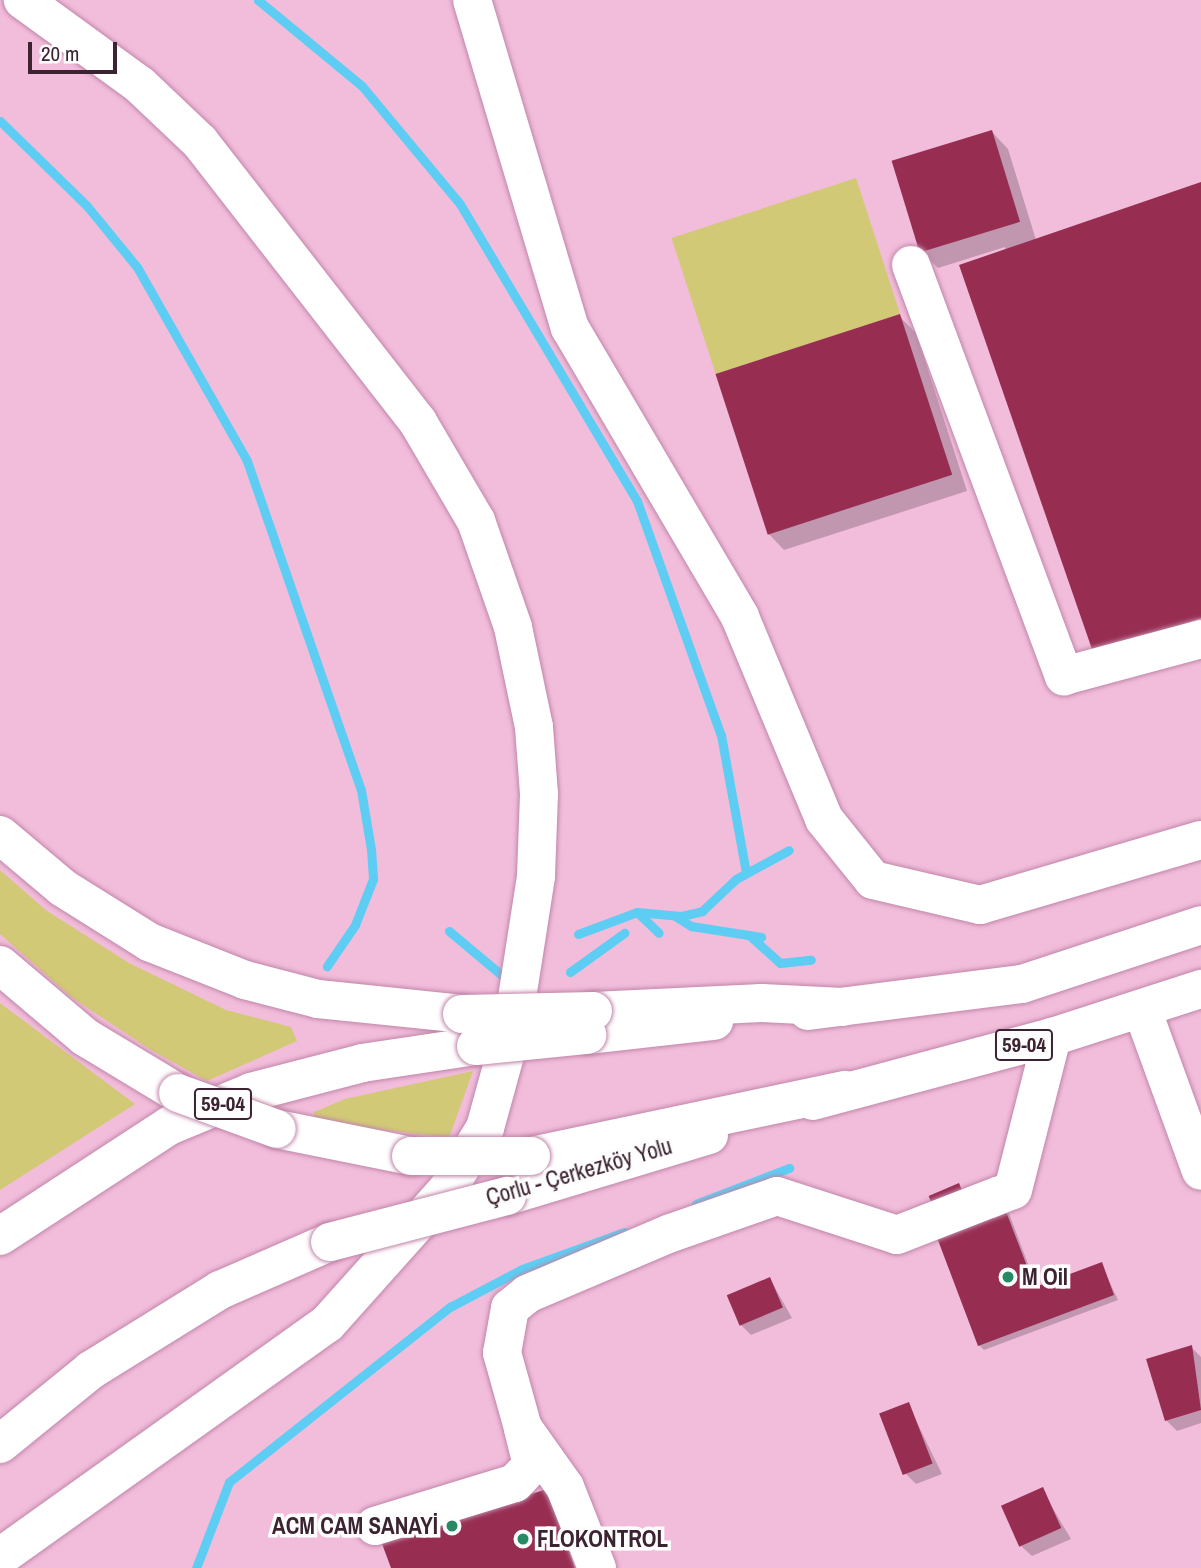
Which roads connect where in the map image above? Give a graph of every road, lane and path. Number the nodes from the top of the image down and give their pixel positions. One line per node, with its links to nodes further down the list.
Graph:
1 (23, 0): 19 (main road)
2 (472, 0): 6 (main road)
3 (911, 265): 4 (main road)
4 (1201, 639)
5 (0, 835): 11 (main road)
6 (1201, 840)
7 (1201, 925): 11 (main road, bridge)
8 (0, 965): 13 (main road, bridge)
9 (1201, 989): 10 (main road, Çorlu - Çerkezköy Yolu / 59-04)
10 (1142, 1009): 12 (main road, Çorlu - Çerkezköy Yolu / 59-04); 14 (main road)
11 (469, 1030): 15 (main road, 59-04)
12 (1052, 1037): 13 (main road, Çorlu - Çerkezköy Yolu / 59-04); 16 (main road)
13 (845, 1090): 17 (main road, Çorlu - Çerkezköy Yolu / 59-04, bridge)
14 (1201, 1171)
15 (0, 1236)
16 (523, 1428): 18 (main road); 20 (main road)
17 (0, 1444)
18 (375, 1525)
19 (0, 1557)
20 (597, 1568)

